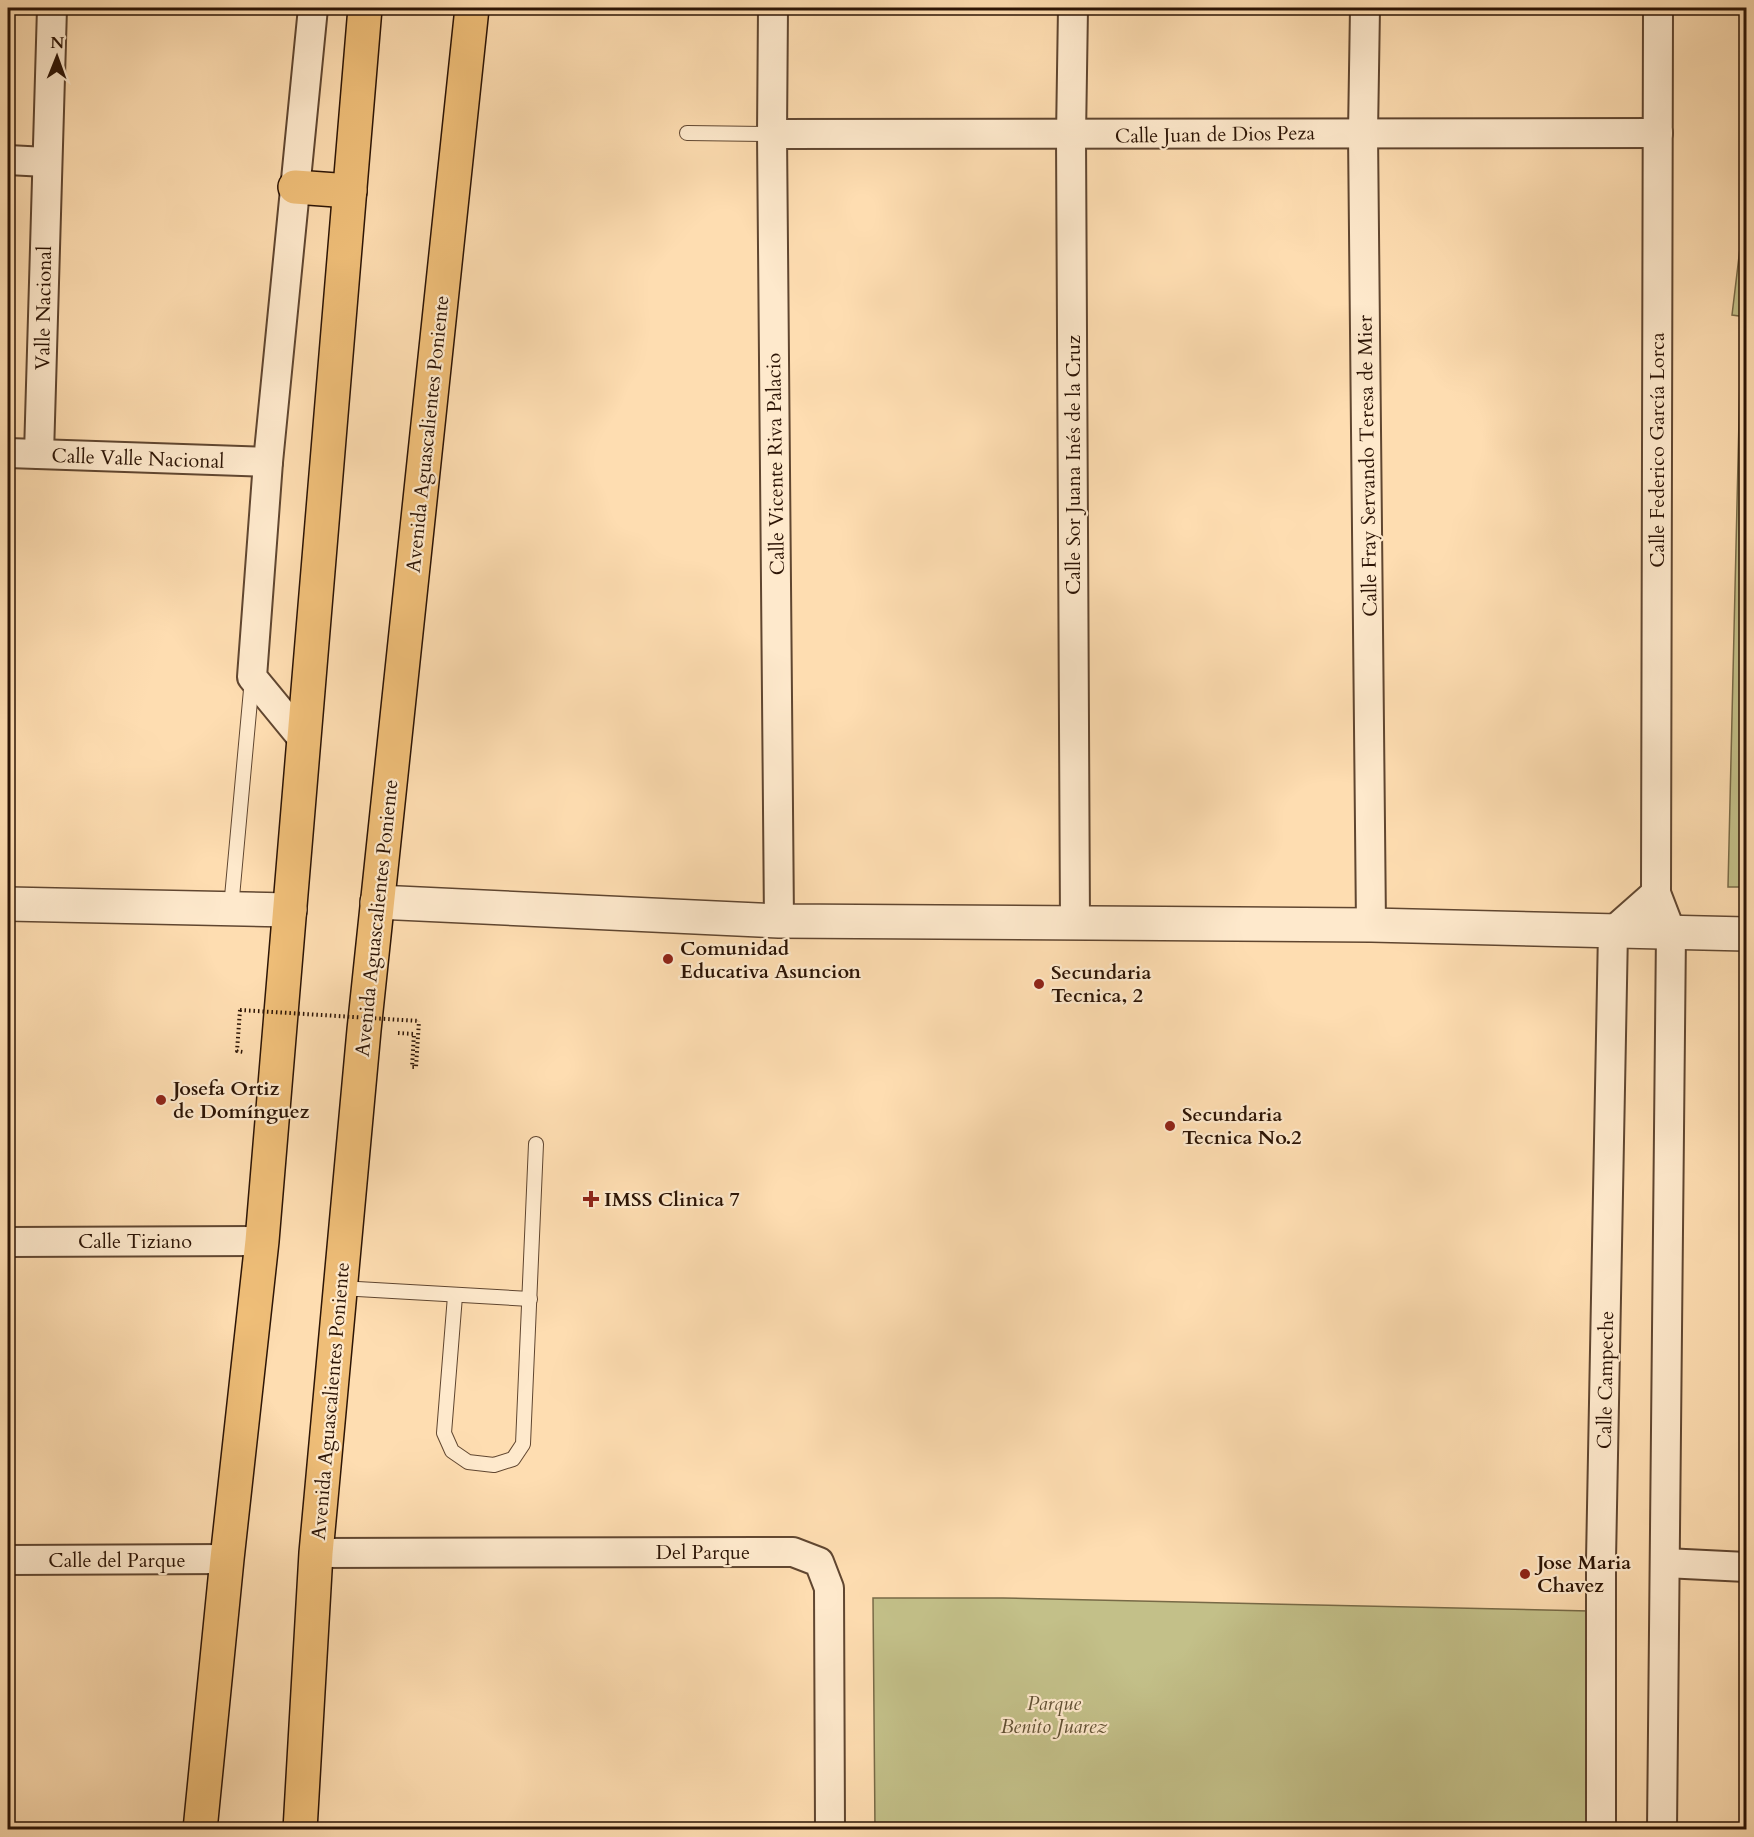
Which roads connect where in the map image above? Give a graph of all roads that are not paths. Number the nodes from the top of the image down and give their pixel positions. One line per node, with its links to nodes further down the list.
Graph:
1 (52, 8): 15 (street, Valle Nacional)
2 (313, 8): 16 (street)
3 (365, 8): 17 (main road)
4 (472, 8): 24 (main road, Avenida Aguascalientes Poniente)
5 (773, 8): 12 (street, Calle Vicente Riva Palacio)
6 (1073, 8): 13 (street, Calle Sor Juana Inés de la Cruz)
7 (1365, 8): 9 (street, Calle Fray Servando Teresa de Mier)
8 (1658, 8): 11 (street, Calle Federico García Lorca)
9 (1363, 132): 11 (street, Calle Juan de Dios Peza); 13 (street, Calle Juan de Dios Peza); 30 (street, Calle Fray Servando Teresa de Mier)
10 (687, 133): 12 (lane)
11 (1658, 133): 23 (street, Calle Federico García Lorca)
12 (772, 134): 13 (street, Calle Juan de Dios Peza); 28 (street, Calle Vicente Riva Palacio)
13 (1071, 136): 29 (street, Calle Sor Juana Inés de la Cruz)
14 (8, 160): 15 (street)
15 (46, 162): 19 (street, Valle Nacional)
16 (295, 187): 17 (main road); 20 (street)
17 (350, 191): 22 (main road)
18 (8, 453): 19 (street, Calle Valle Nacional)
19 (39, 454): 20 (street, Calle Valle Nacional)
20 (268, 462): 21 (street)
21 (252, 677): 22 (street); 26 (lane)
22 (303, 739): 27 (main road)
23 (1656, 893): 31 (street); 32 (street, Calle Federico García Lorca)
24 (377, 902): 28 (street); 37 (main road, Avenida Aguascalientes Poniente)
25 (8, 904): 26 (street)
26 (231, 908): 27 (street)
27 (290, 910): 35 (main road)
28 (780, 921): 29 (street)
29 (1075, 922): 30 (street)
30 (1371, 925): 31 (street)
31 (1613, 931): 32 (street); 48 (street, Calle Campeche)
32 (1671, 932): 33 (street); 43 (street)
33 (1746, 934)
34 (536, 1144): 39 (lane)
35 (262, 1241): 36 (street, Calle Tiziano); 41 (main road)
36 (8, 1242)
37 (340, 1288): 38 (lane); 40 (main road, Avenida Aguascalientes Poniente)
38 (455, 1296): 39 (lane); 39 (lane)
39 (530, 1299)
40 (316, 1553): 46 (main road, Avenida Aguascalientes Poniente); 47 (street, Del Parque)
41 (227, 1559): 42 (street, Calle del Parque); 45 (main road)
42 (8, 1560)
43 (1665, 1563): 44 (street); 49 (street)
44 (1746, 1567)
45 (200, 1830)
46 (300, 1830)
47 (830, 1830)
48 (1601, 1830)
49 (1662, 1830)

